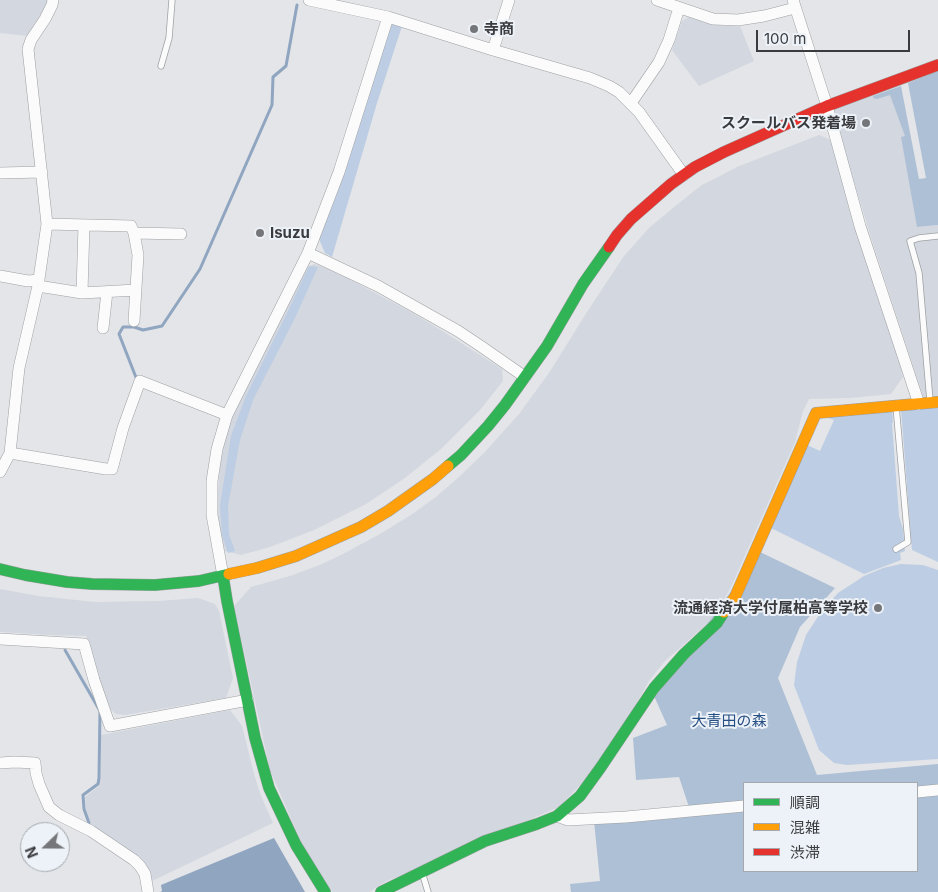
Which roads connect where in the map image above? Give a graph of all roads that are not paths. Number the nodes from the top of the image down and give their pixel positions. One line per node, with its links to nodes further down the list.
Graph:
1 (53, 0): 14 (street)
2 (172, 0): 11 (lane)
3 (309, 0): 8 (street)
4 (510, 0): 9 (street)
5 (657, 0): 7 (street)
6 (794, 4): 7 (street); 13 (street)
7 (679, 8): 12 (street)
8 (388, 17): 9 (street); 22 (street)
9 (493, 50): 12 (street)
10 (938, 65): 13 (street)
11 (162, 66)
12 (631, 103): 16 (street)
13 (828, 106): 16 (street); 31 (street)
14 (42, 172): 15 (street); 17 (street)
15 (0, 173)
16 (684, 175): 30 (street)
17 (47, 224): 18 (street); 24 (street)
18 (84, 225): 19 (street); 27 (street)
19 (134, 232): 20 (street); 25 (street)
20 (181, 234)
21 (938, 236): 31 (lane)
22 (308, 253): 30 (street); 33 (street)
23 (0, 276): 24 (street)
24 (39, 283): 27 (street); 34 (street)
25 (136, 290): 26 (street); 28 (street)
26 (107, 292): 27 (street); 29 (street)
27 (82, 293)
28 (134, 322)
29 (103, 328)
30 (525, 377): 38 (street)
31 (929, 403): 32 (street)
32 (896, 406): 36 (lane); 45 (street)
33 (227, 415): 34 (street); 38 (street)
34 (10, 453): 35 (street)
35 (0, 472)
36 (896, 549)
37 (0, 569): 38 (street)
38 (222, 576): 40 (street)
39 (0, 639): 40 (street)
40 (248, 700): 48 (street)
41 (0, 763): 47 (street)
42 (938, 790): 43 (street)
43 (918, 792)
44 (743, 806): 45 (street)
45 (556, 816): 46 (street)
46 (422, 872): 49 (street); 50 (lane)
47 (148, 892)
48 (325, 892)
49 (380, 892)
50 (428, 892)

